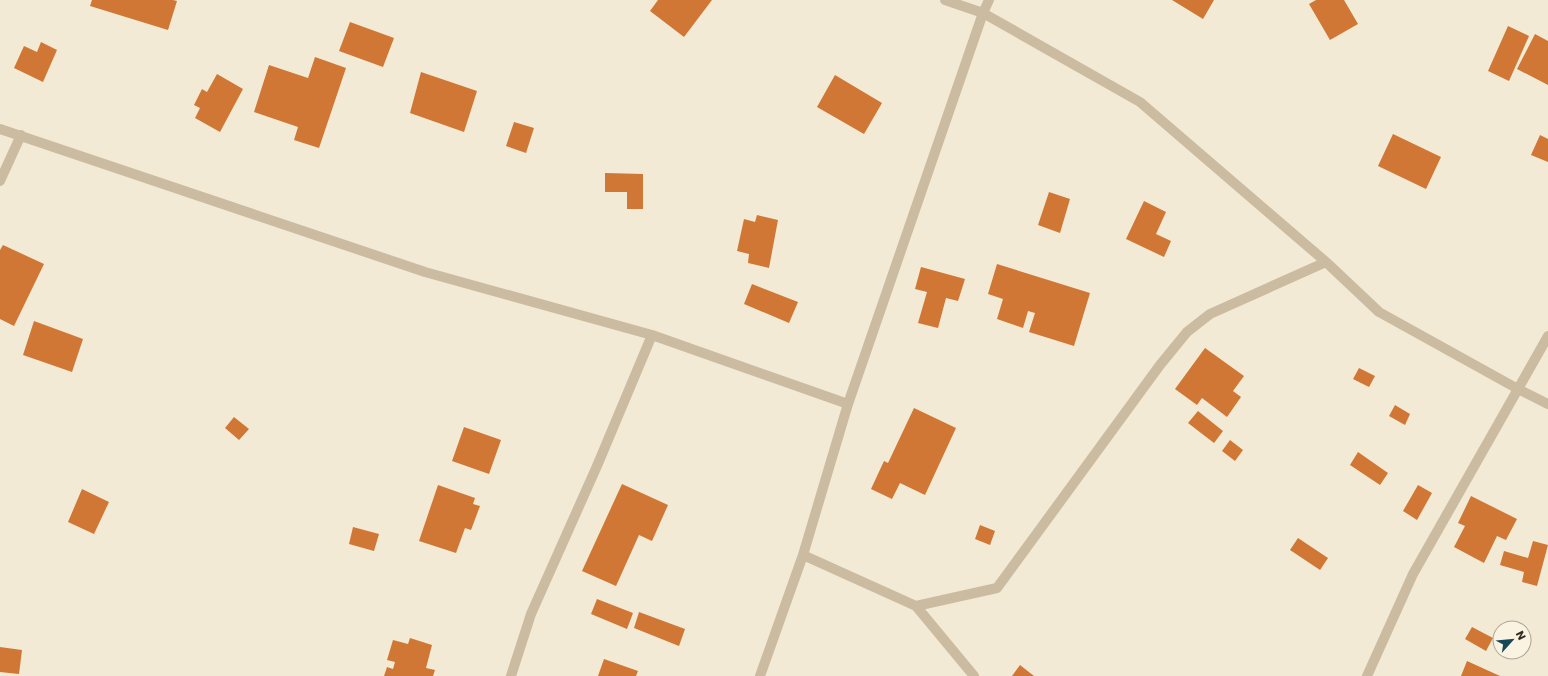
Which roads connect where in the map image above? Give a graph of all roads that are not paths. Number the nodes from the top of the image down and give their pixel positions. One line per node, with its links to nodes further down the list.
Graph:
1 (945, 0): 3 (street)
2 (989, 0): 3 (street)
3 (983, 13): 7 (street); 11 (street)
4 (0, 129): 5 (street)
5 (21, 136): 6 (street); 8 (street)
6 (0, 181)
7 (1326, 262): 10 (street); 14 (street)
8 (652, 335): 11 (street); 15 (street)
9 (1548, 336): 10 (street)
10 (1518, 389): 12 (street); 18 (street)
11 (848, 404): 13 (street)
12 (1548, 404)
13 (802, 555): 14 (street); 16 (street)
14 (916, 606): 17 (street)
15 (511, 676)
16 (760, 676)
17 (974, 676)
18 (1367, 676)

